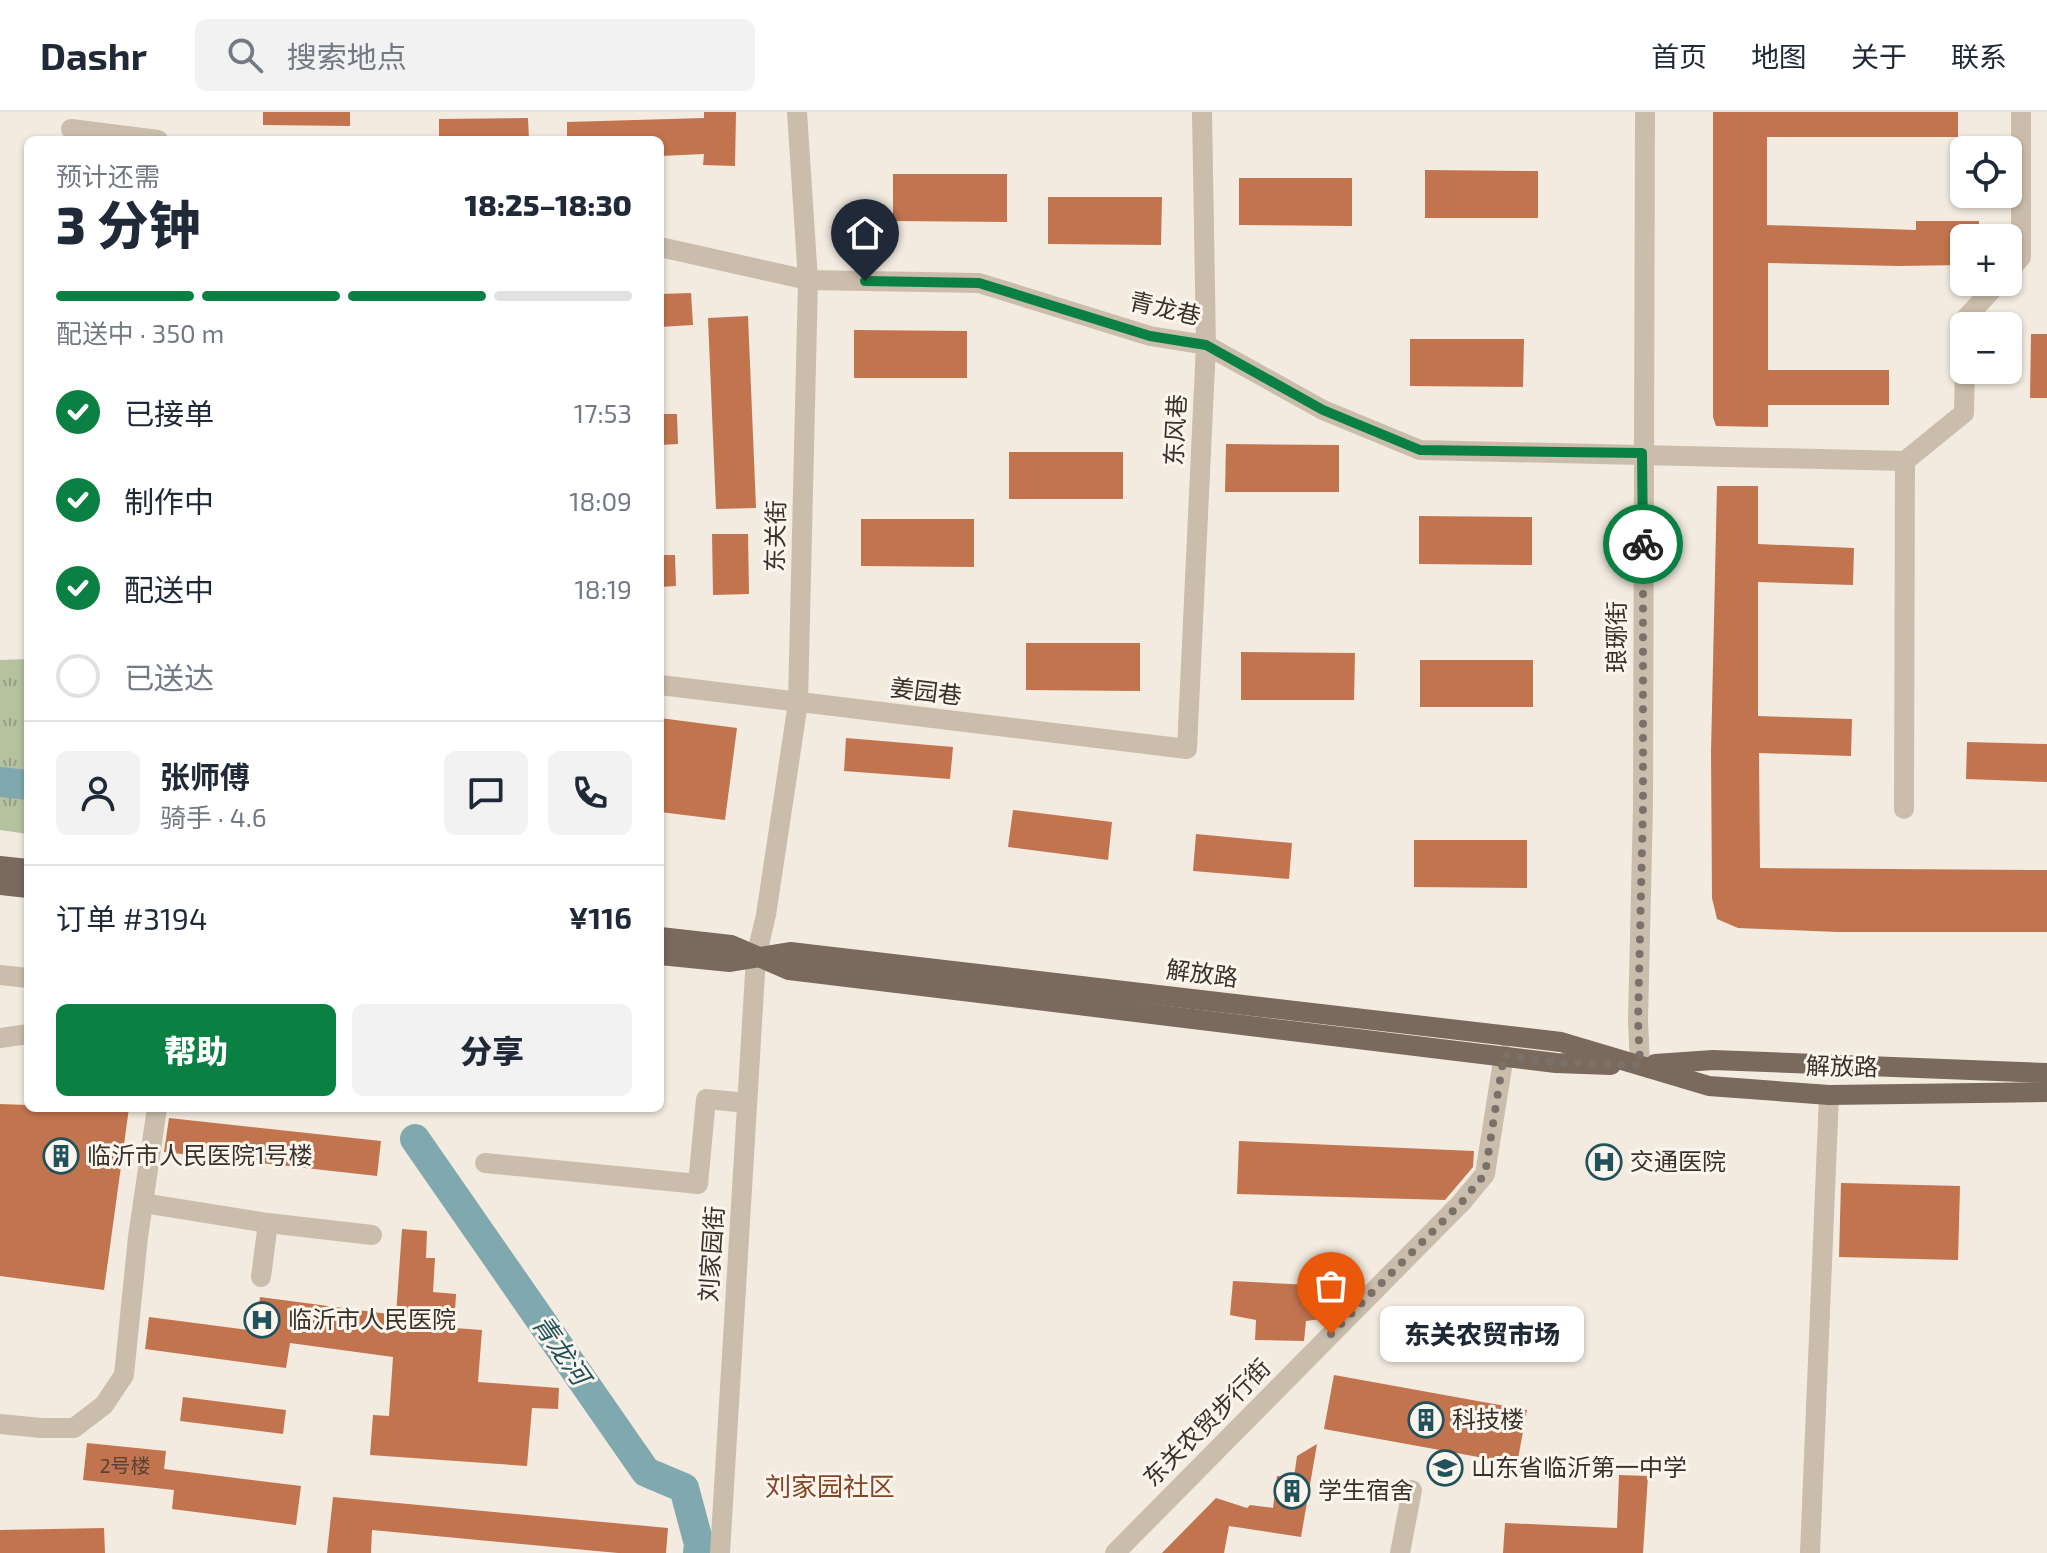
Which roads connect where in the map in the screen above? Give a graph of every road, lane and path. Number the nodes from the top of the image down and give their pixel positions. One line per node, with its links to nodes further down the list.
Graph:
1 (797, 112): 9 (street, 东关街)
2 (1202, 112): 12 (street, 东风巷)
3 (1645, 112): 14 (street, 琅琊街)
4 (2021, 112): 7 (street)
5 (71, 127): 6 (street)
6 (131, 136)
7 (2021, 224)
8 (664, 248): 9 (street, 青龙巷)
9 (808, 280): 12 (street, 青龙巷); 17 (street, 东关街)
10 (1986, 296): 11 (street)
11 (1971, 312)
12 (1206, 345): 14 (street, 青龙巷); 18 (street, 东风巷)
13 (1965, 384): 15 (street)
14 (1642, 453): 15 (street, 青龙巷); 33 (street, 琅琊街)
15 (1905, 461): 19 (street)
16 (664, 686): 17 (street, 姜园巷)
17 (798, 703): 18 (street, 姜园巷); 26 (street, 东关街)
18 (1187, 749)
19 (1904, 809)
20 (0, 866): 21 (main road)
21 (24, 869)
22 (0, 885): 23 (main road)
23 (24, 888)
24 (664, 937): 26 (main road, 解放路)
25 (664, 955): 26 (main road, 解放路)
26 (756, 957): 31 (main road, 解放路); 33 (main road, 解放路); 38 (street, 刘家园街)
27 (0, 975): 28 (street)
28 (24, 978)
29 (24, 1035): 30 (street)
30 (0, 1038)
31 (1504, 1055): 33 (main road, 解放路); 48 (street, 东关农贸步行街)
32 (2047, 1059): 34 (main road)
33 (1640, 1065): 34 (main road, 解放路); 37 (main road, 解放路)
34 (1991, 1073): 35 (main road, 解放路)
35 (2047, 1073)
36 (2047, 1092): 37 (main road, 解放路)
37 (1829, 1095): 50 (street)
38 (747, 1103): 40 (street); 47 (street, 刘家园街)
39 (156, 1112): 41 (street)
40 (485, 1163)
41 (143, 1203): 42 (street); 45 (street)
42 (268, 1223): 43 (street); 44 (street)
43 (372, 1235)
44 (261, 1277)
45 (0, 1424)
46 (1412, 1490): 49 (street)
47 (720, 1553)
48 (1115, 1553)
49 (1400, 1553)
50 (1810, 1553)

